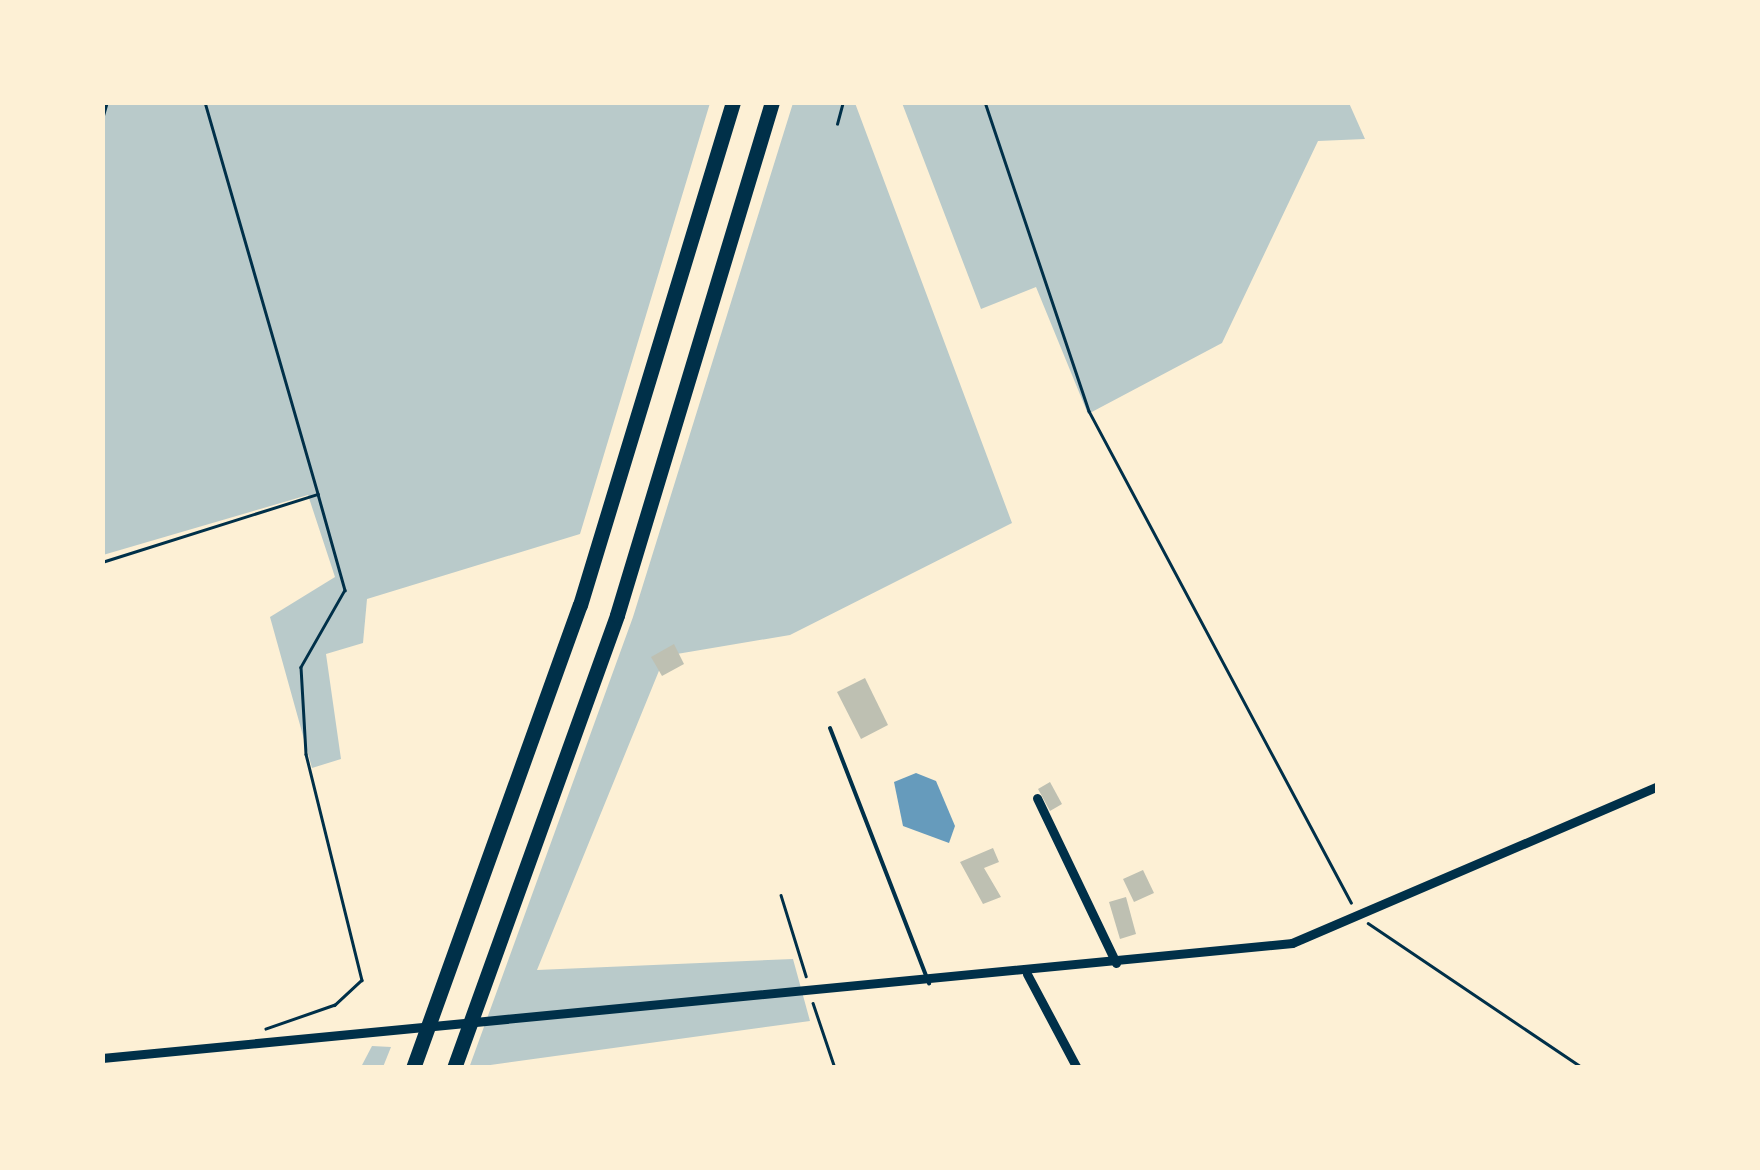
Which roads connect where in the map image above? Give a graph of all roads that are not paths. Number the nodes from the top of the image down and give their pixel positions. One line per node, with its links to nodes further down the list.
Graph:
1 (734, 102): 10 (highway)
2 (772, 102): 11 (highway)
3 (830, 728): 8 (lane)
4 (1658, 786): 6 (street)
5 (1038, 798): 6 (street)
6 (1116, 964): 7 (street)
7 (1027, 974): 8 (street); 12 (street)
8 (929, 983): 9 (street)
9 (102, 1058)
10 (413, 1068)
11 (454, 1068)
12 (1077, 1068)

